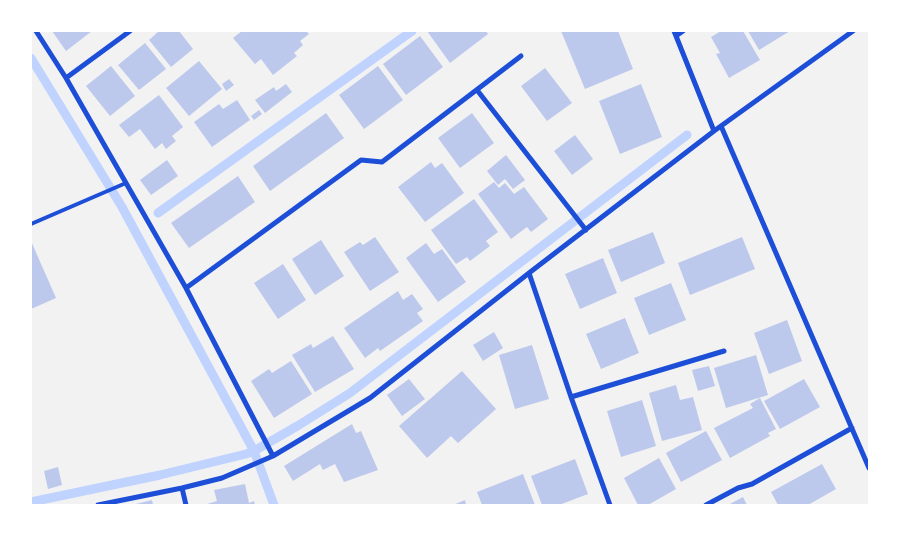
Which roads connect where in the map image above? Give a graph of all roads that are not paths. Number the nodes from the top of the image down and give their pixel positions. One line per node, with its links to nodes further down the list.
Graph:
1 (130, 31): 7 (street)
2 (683, 31): 5 (street)
3 (853, 31): 9 (street)
4 (36, 32): 7 (street)
5 (675, 34): 10 (street)
6 (522, 56): 8 (street)
7 (66, 78): 11 (street)
8 (477, 90): 13 (street); 15 (street)
9 (721, 126): 10 (street); 18 (street)
10 (714, 131): 13 (street)
11 (126, 183): 12 (lane); 15 (street)
12 (31, 224)
13 (586, 230): 14 (street)
14 (529, 272): 17 (street); 19 (street)
15 (186, 288): 19 (street)
16 (724, 351): 17 (street)
17 (572, 397): 24 (street)
18 (852, 428): 20 (street); 25 (street)
19 (273, 456): 21 (street)
20 (869, 468)
21 (182, 488): 22 (street); 23 (street)
22 (98, 505)
23 (186, 505)
24 (610, 505)
25 (706, 505)

